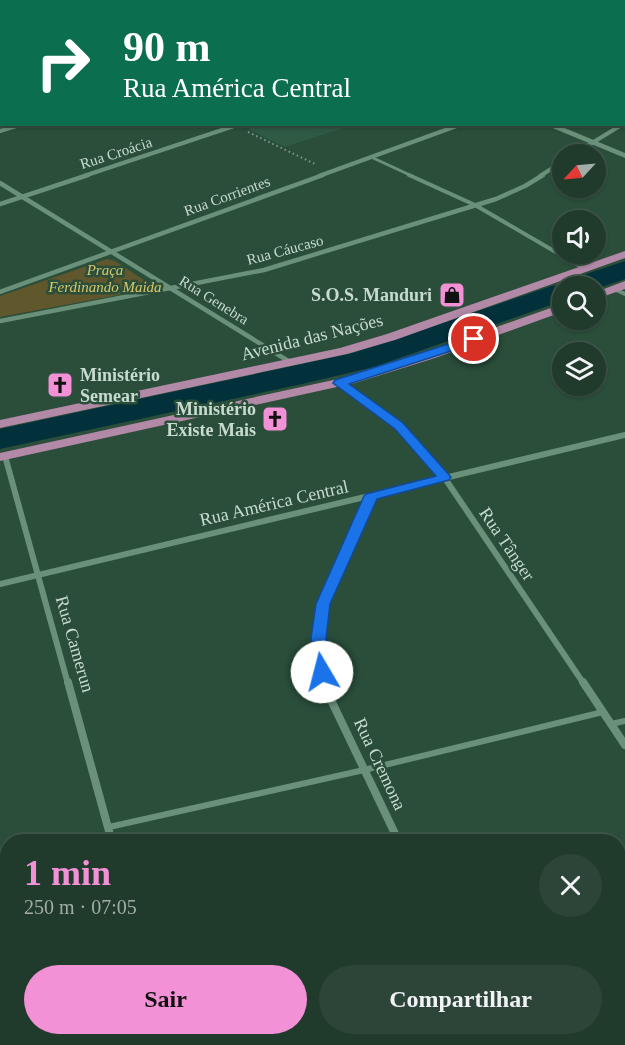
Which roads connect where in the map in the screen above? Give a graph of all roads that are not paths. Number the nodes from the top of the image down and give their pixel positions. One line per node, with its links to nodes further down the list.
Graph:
1 (16, 126): 6 (street)
2 (235, 126): 13 (street, Rua Croácia)
3 (456, 126): 10 (street, Rua Corrientes)
4 (553, 126): 7 (street)
5 (620, 126): 7 (street)
6 (0, 131)
7 (592, 142): 8 (street); 9 (street)
8 (589, 144)
9 (625, 156)
10 (371, 157): 15 (lane); 16 (street, Rua Corrientes)
11 (552, 168): 15 (street, Rua Cáucaso)
12 (0, 183): 13 (street, Rua Genebra)
13 (22, 196): 14 (street, Rua Croácia); 16 (street, Rua Genebra)
14 (0, 204)
15 (475, 205): 18 (lane); 19 (street, Rua Cáucaso)
16 (111, 251): 19 (street, Rua Genebra); 21 (street, Rua Corrientes)
17 (625, 254): 18 (main road, Avenida das Nações)
18 (585, 269): 25 (main road, Avenida das Nações)
19 (173, 289): 24 (street, Rua Cáucaso); 25 (street, Rua Genebra)
20 (622, 289): 22 (main road)
21 (0, 292)
22 (606, 293)
23 (552, 312): 26 (main road)
24 (0, 321)
25 (291, 363): 27 (main road, Avenida das Nações)
26 (339, 383): 29 (main road); 30 (street, Rua Tânger)
27 (0, 424)
28 (625, 435): 30 (street, Rua América Central)
29 (2, 457): 32 (street, Rua Camerun)
30 (444, 477): 31 (street, Rua América Central); 34 (street, Rua Tânger)
31 (371, 496): 32 (street, Rua América Central); 38 (street, Rua Cremona)
32 (39, 574): 33 (street, Rua América Central); 39 (street, Rua Camerun)
33 (0, 584)
34 (603, 712): 36 (street, Rua Tânger); 38 (lane)
35 (625, 721): 36 (lane)
36 (611, 724): 37 (street, Rua Tânger)
37 (625, 745)
38 (364, 770): 39 (lane); 41 (street, Rua Cremona)
39 (109, 827): 40 (street, Rua Camerun)
40 (110, 834)
41 (395, 834)

